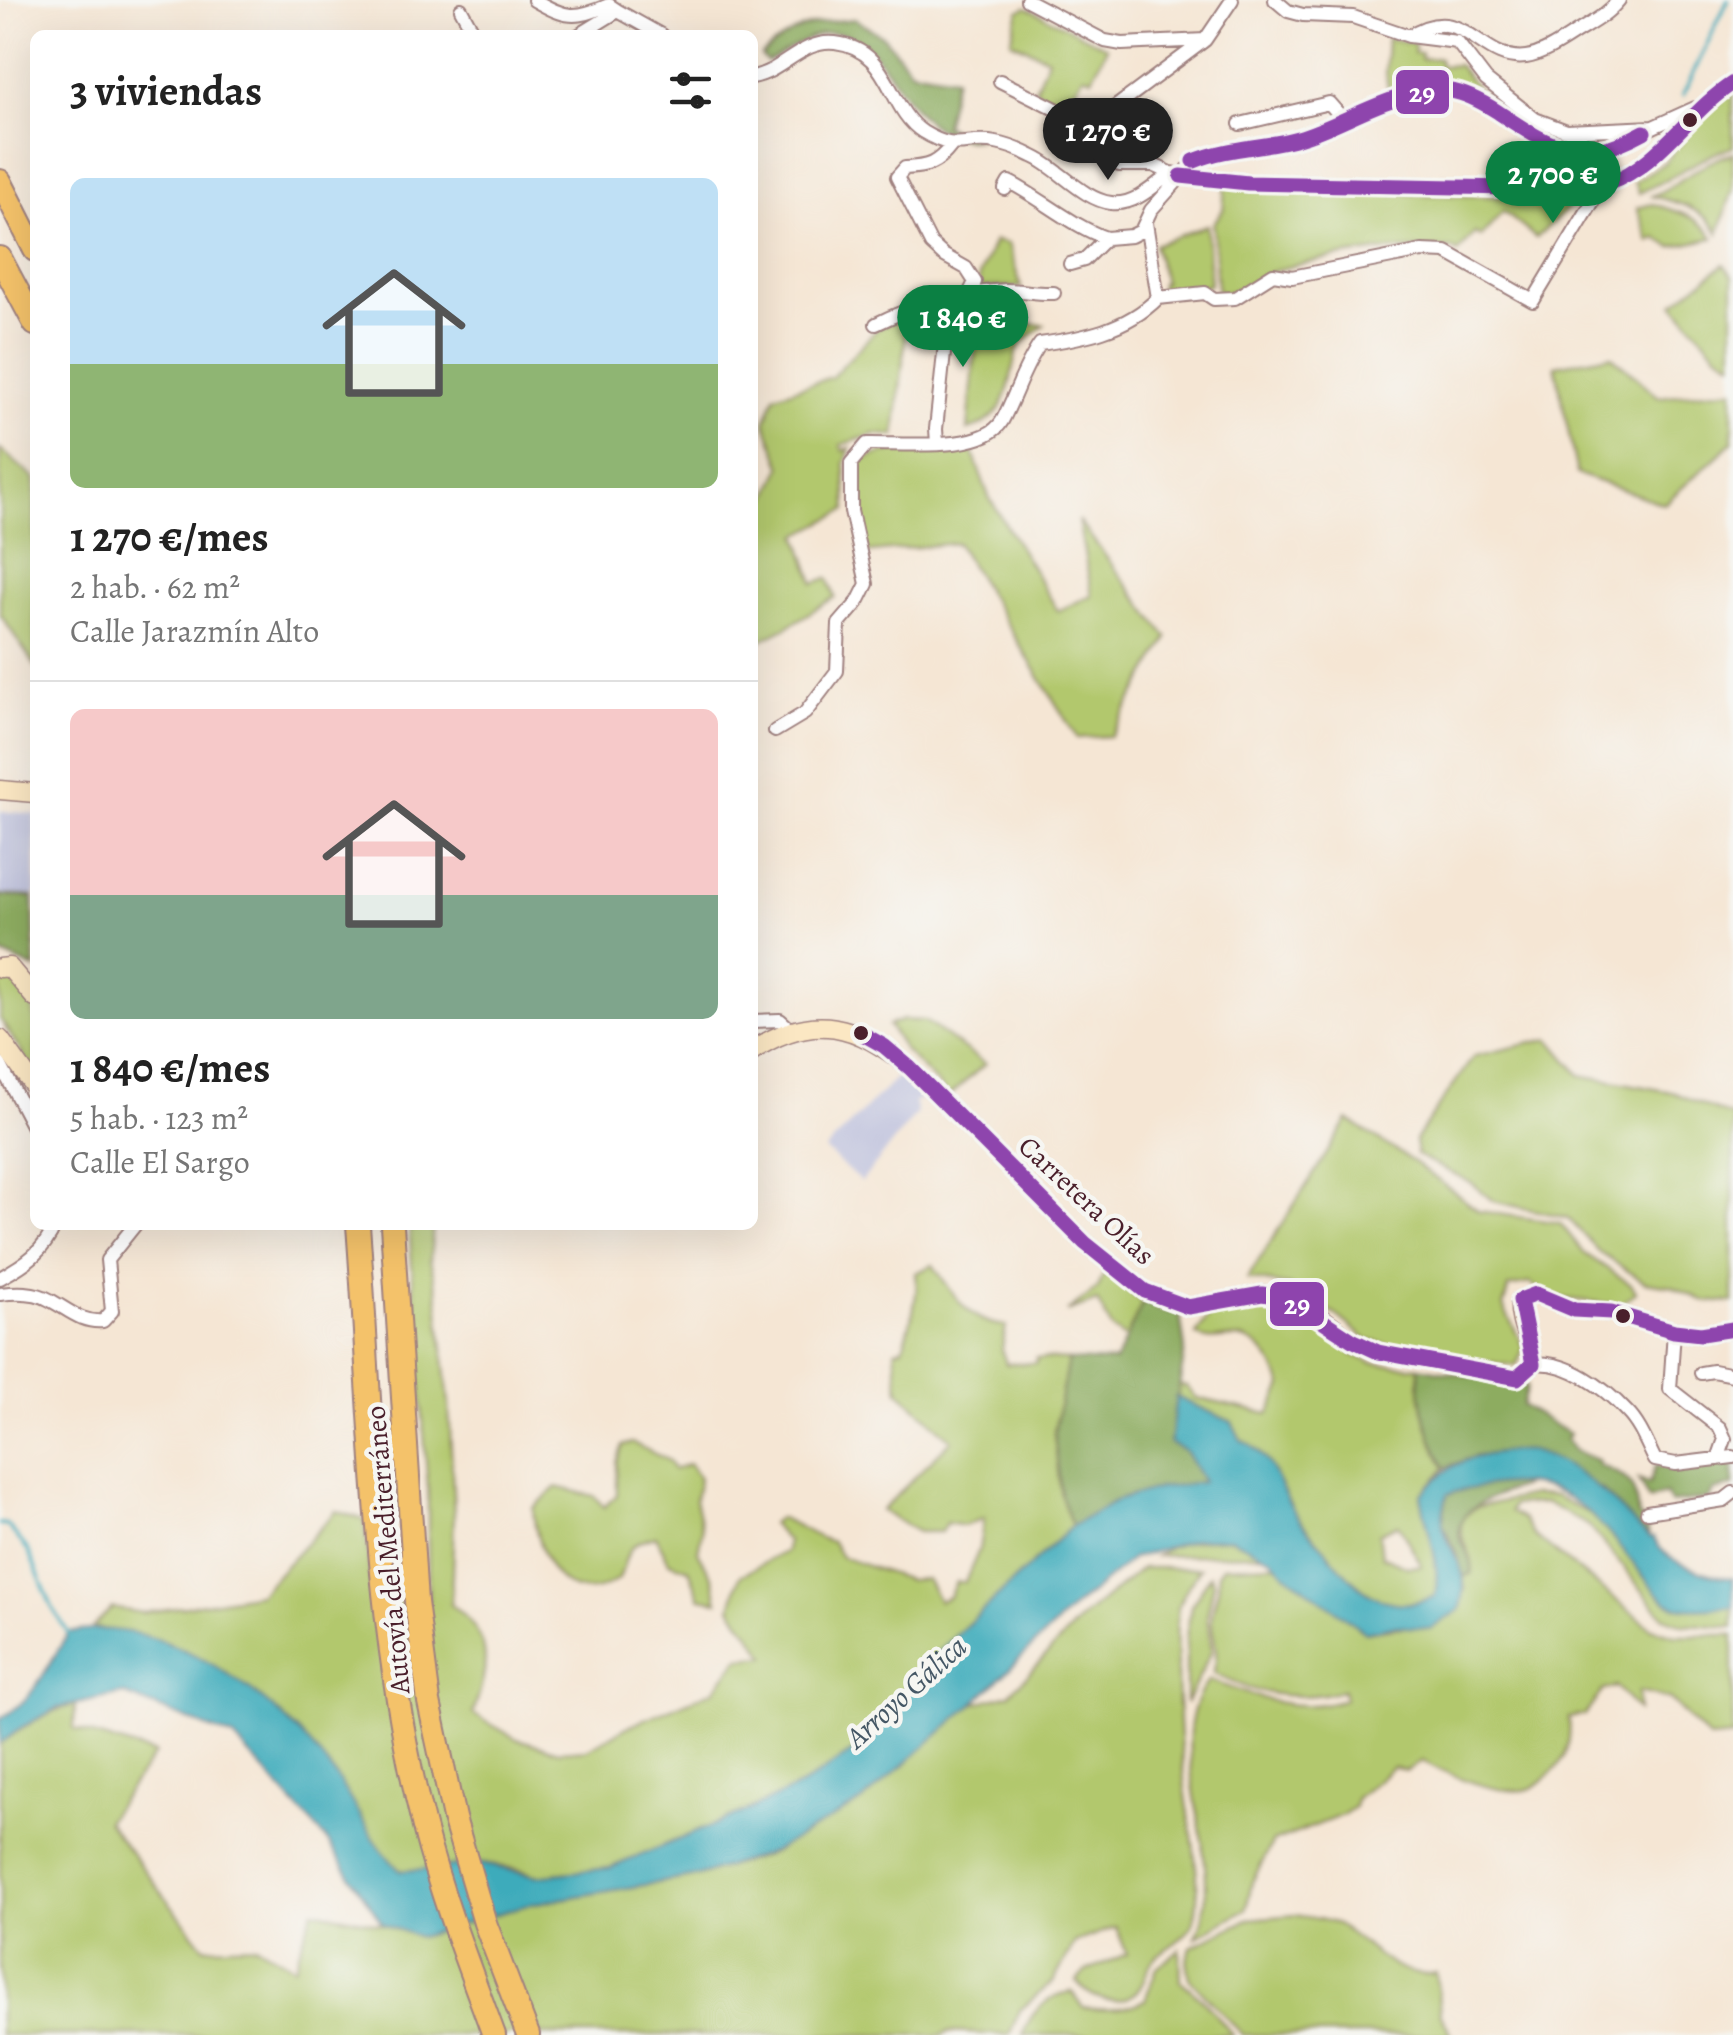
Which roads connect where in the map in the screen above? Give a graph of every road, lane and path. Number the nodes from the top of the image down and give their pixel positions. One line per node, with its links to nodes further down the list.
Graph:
1 (534, 0): 7 (street)
2 (1028, 0): 12 (street)
3 (1232, 0): 12 (street)
4 (1275, 0): 11 (street)
5 (1619, 0): 11 (street)
6 (461, 9): 8 (street)
7 (618, 12): 9 (street); 10 (street)
8 (472, 30)
9 (587, 30)
10 (652, 30)
11 (1408, 36): 20 (street)
12 (1205, 40): 19 (street)
13 (758, 74): 21 (street)
14 (1000, 81): 19 (street)
15 (1733, 84): 16 (street)
16 (1706, 103): 20 (street); 24 (street)
17 (1344, 120): 18 (street); 20 (street); 22 (street)
18 (1240, 124)
19 (1090, 126): 22 (street)
20 (1653, 127)
21 (951, 146): 22 (street); 32 (street)
22 (1176, 174): 24 (street); 26 (street)
23 (0, 182): 28 (highway)
24 (1611, 182): 34 (street)
25 (1005, 189): 27 (street)
26 (1146, 223): 27 (street); 34 (street)
27 (1106, 238): 30 (street)
28 (30, 240)
29 (0, 258): 35 (highway)
30 (1070, 264)
31 (1054, 293): 32 (street)
32 (969, 294): 33 (street)
33 (950, 296): 36 (street); 37 (street)
34 (1158, 298): 37 (street)
35 (30, 315)
36 (876, 324)
37 (937, 443): 38 (street)
38 (775, 731)
39 (0, 790): 40 (main road)
40 (30, 793)
41 (0, 968): 42 (main road)
42 (30, 992)
43 (758, 1021): 44 (street)
44 (790, 1029): 45 (main road); 57 (main road, Carretera Olías)
45 (758, 1047)
46 (2, 1052): 47 (main road); 48 (street)
47 (30, 1083)
48 (30, 1119)
49 (53, 1230): 53 (street)
50 (131, 1230): 54 (street)
51 (358, 1230): 65 (highway, Autovía del Mediterráneo)
52 (392, 1230): 64 (highway, Autovía del Mediterráneo)
53 (0, 1278)
54 (0, 1294)
55 (1733, 1330): 56 (main road)
56 (1674, 1331): 57 (main road); 61 (street)
57 (1533, 1364): 61 (street)
58 (1701, 1374): 59 (street)
59 (1733, 1376)
60 (1733, 1458): 61 (street)
61 (1718, 1460)
62 (1733, 1494): 63 (street)
63 (1647, 1512)
64 (526, 2031)
65 (494, 2035)

